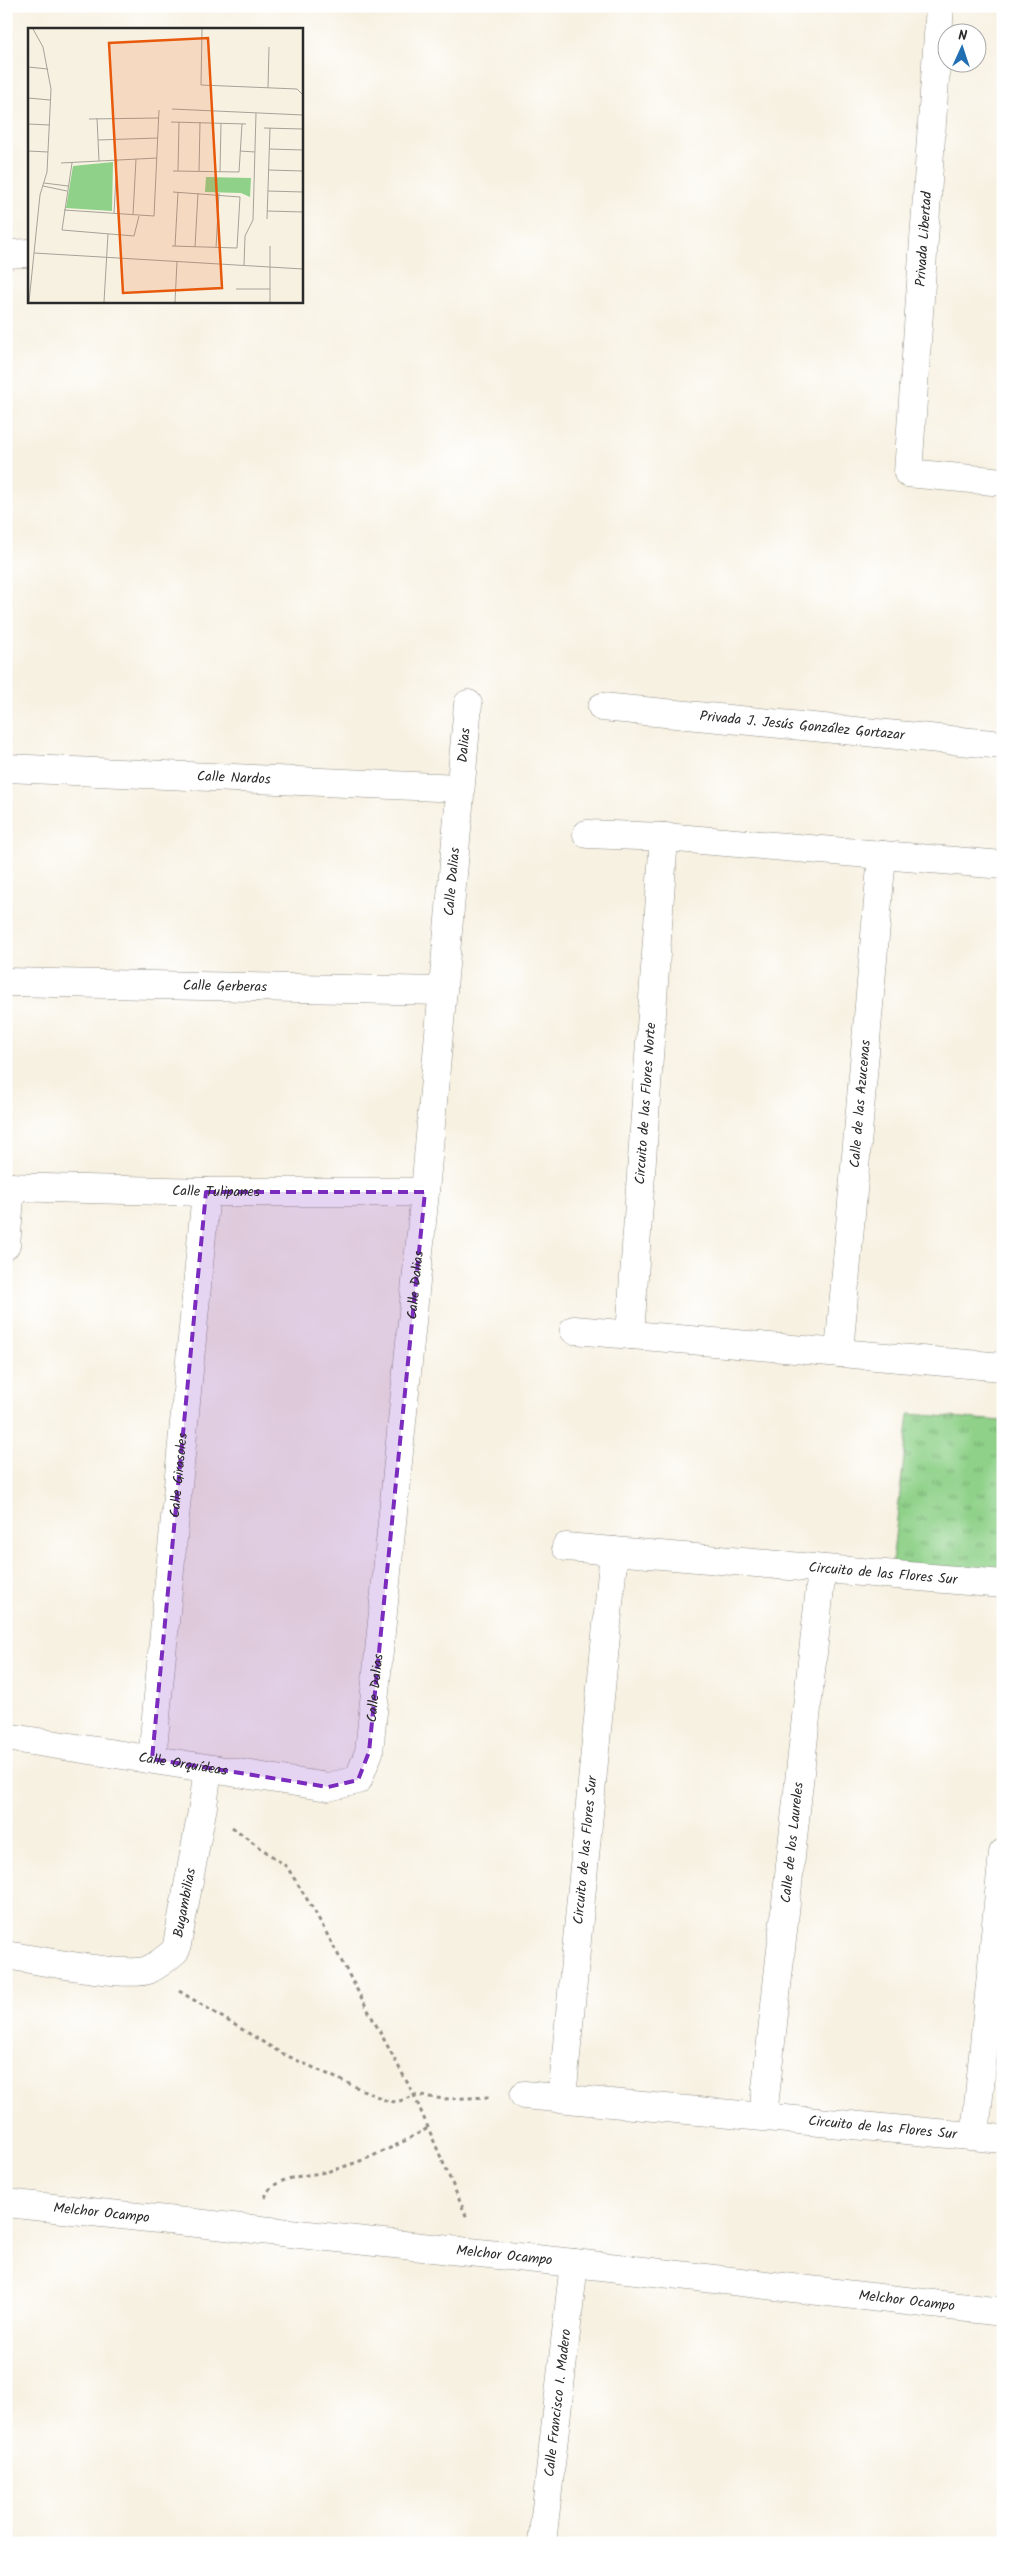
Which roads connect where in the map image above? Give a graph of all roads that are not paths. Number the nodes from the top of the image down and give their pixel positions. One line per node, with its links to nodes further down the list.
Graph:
1 (940, 6): 4 (street, Privada Libertad)
2 (28, 253): 3 (street)
3 (6, 254)
4 (1003, 482)
5 (468, 704): 9 (street, Dalias)
6 (602, 706): 7 (street, Privada J. Jesús González Gortazar)
7 (1003, 745)
8 (6, 768): 9 (street, Calle Nardos)
9 (460, 788): 15 (street, Calle Dalias)
10 (587, 834): 11 (street)
11 (664, 837): 12 (street); 21 (street, Circuito de las Flores Norte)
12 (882, 855): 13 (street); 22 (street, Calle de las Azucenas)
13 (1003, 865)
14 (6, 982): 15 (street, Calle Gerberas)
15 (442, 991): 18 (street, Calle Dalias)
16 (8, 1187): 17 (street, Calle Tulipanes); 19 (street)
17 (206, 1192): 18 (street, Calle Tulipanes); 29 (street, Calle Girasoles)
18 (425, 1192): 31 (street, Calle Dalias)
19 (6, 1245)
20 (574, 1330): 21 (street)
21 (630, 1335): 22 (street)
22 (839, 1353): 23 (street)
23 (1003, 1367)
24 (566, 1547): 25 (street)
25 (614, 1551): 26 (street, Circuito de las Flores Sur); 35 (street, Circuito de las Flores Sur)
26 (822, 1569): 27 (street, Circuito de las Flores Sur); 36 (street, Calle de los Laureles)
27 (1003, 1584)
28 (6, 1737): 29 (street, Calle Orquídeas)
29 (152, 1759): 30 (street, Calle Orquídeas)
30 (208, 1769): 31 (street, Calle Orquídeas); 33 (street, Bugambilias)
31 (358, 1780)
32 (1003, 1853): 37 (street)
33 (6, 1955)
34 (524, 2095): 35 (street)
35 (562, 2098): 36 (street, Circuito de las Flores Sur)
36 (763, 2116): 37 (street, Circuito de las Flores Sur)
37 (974, 2136): 38 (street, Circuito de las Flores Sur)
38 (1003, 2139)
39 (6, 2204): 40 (street, Melchor Ocampo)
40 (574, 2262): 41 (street, Melchor Ocampo); 42 (street, Calle Francisco I. Madero)
41 (1003, 2312)
42 (542, 2543)

